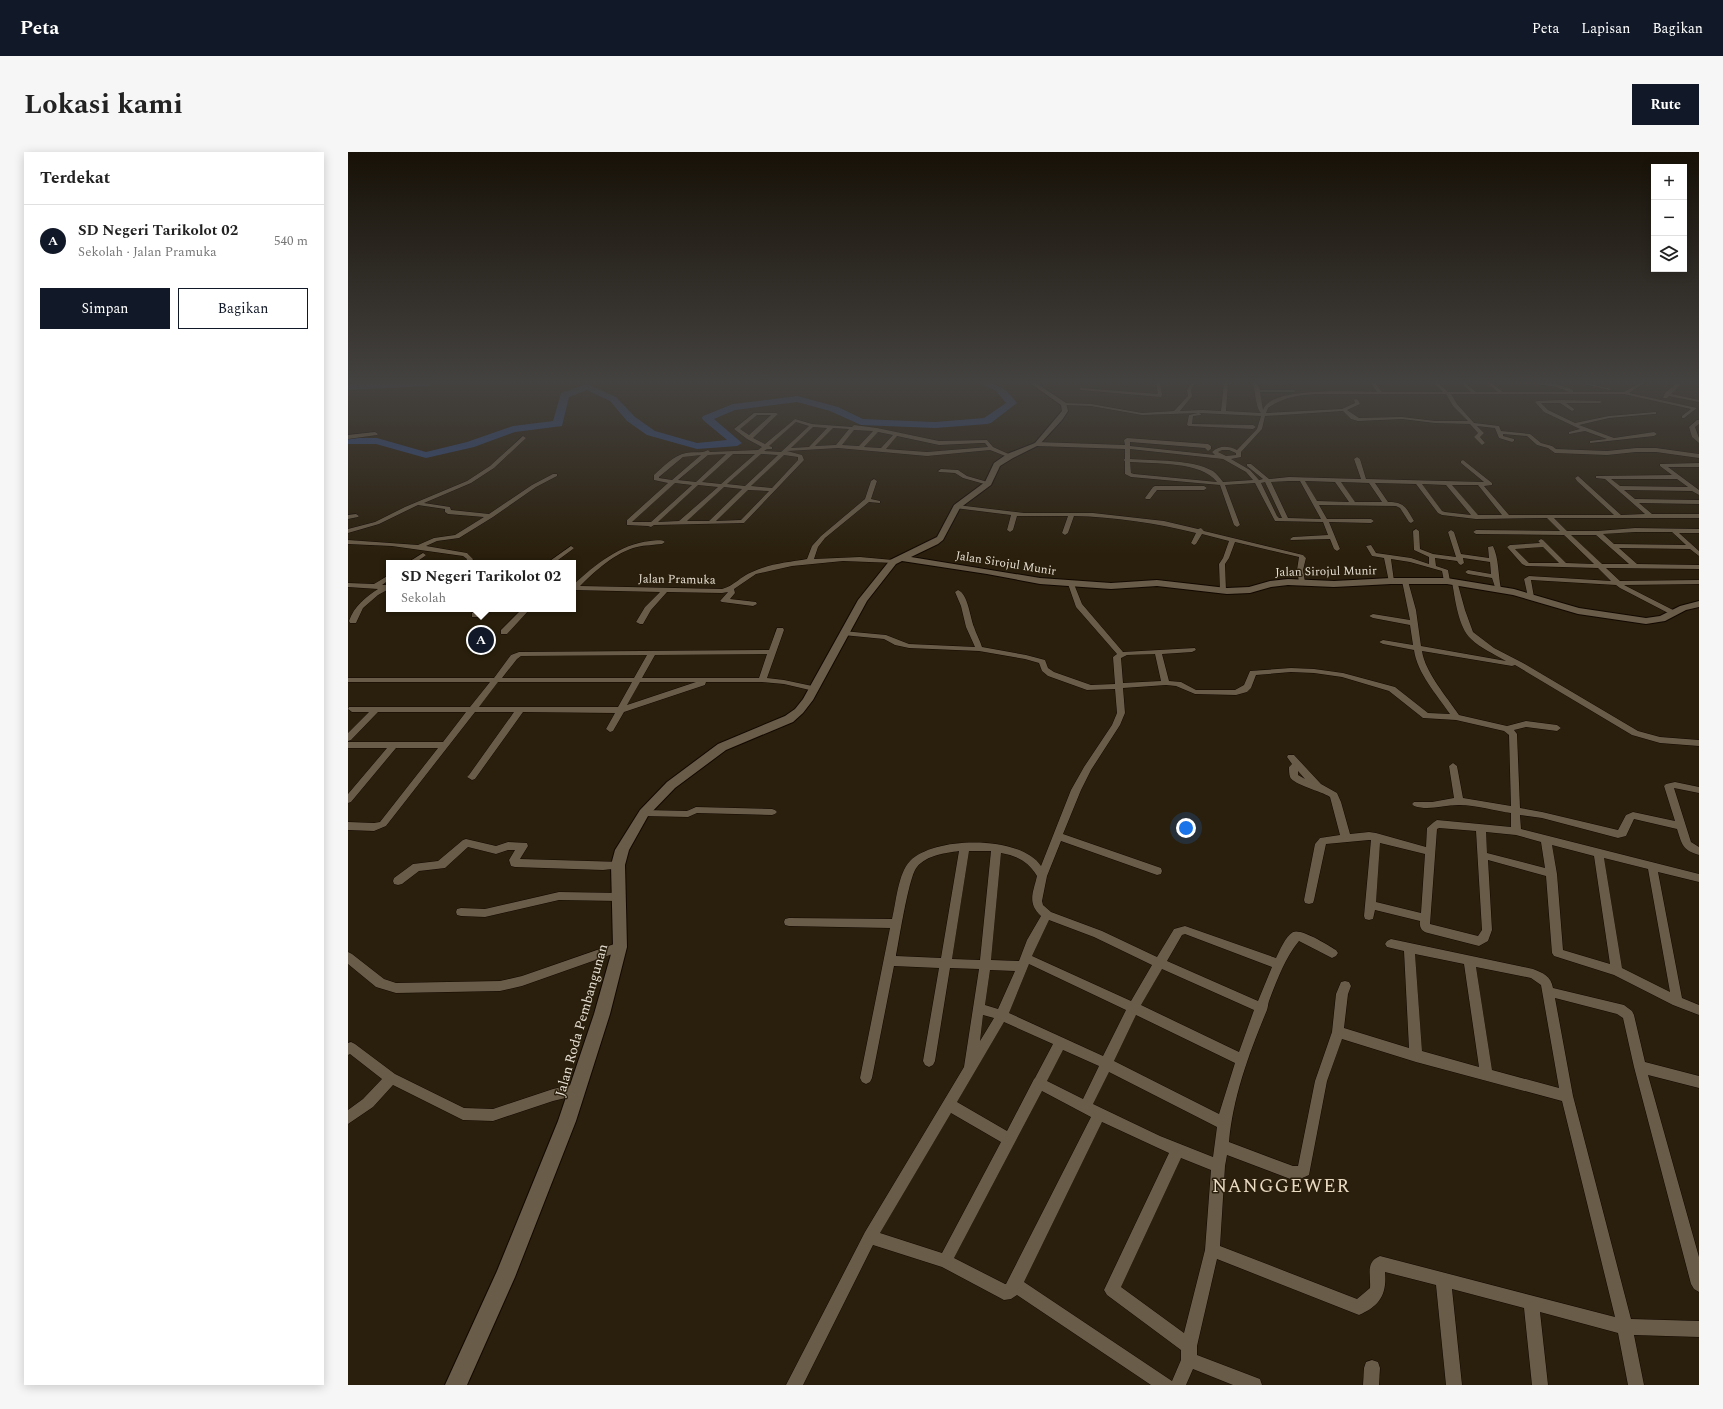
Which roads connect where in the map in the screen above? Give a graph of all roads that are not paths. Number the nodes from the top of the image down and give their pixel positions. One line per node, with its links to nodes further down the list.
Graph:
1 (520, 441): 83 (street)
2 (754, 441): 24 (street)
3 (772, 441): 24 (street)
4 (796, 441): 34 (street)
5 (817, 441): 25 (street)
6 (843, 441): 22 (street)
7 (867, 441): 26 (street)
8 (890, 441): 28 (street)
9 (904, 441): 23 (street)
10 (1240, 441): 18 (street)
11 (1249, 441): 21 (street)
12 (1480, 441): 19 (street)
13 (1535, 441): 38 (street)
14 (1602, 441): 16 (street)
15 (1039, 442): 20 (street); 37 (street, Jalan Roda Pembangunan)
16 (1592, 442)
17 (939, 443): 23 (street); 27 (street); 35 (street)
18 (1238, 443): 21 (street); 30 (street)
19 (1482, 444)
20 (1126, 445): 29 (street); 39 (street); 41 (street)
21 (1245, 445): 36 (street)
22 (838, 446): 25 (street); 26 (street)
23 (911, 446): 28 (street); 35 (street)
24 (765, 447): 33 (street); 34 (street)
25 (811, 447): 34 (street)
26 (861, 447): 28 (street)
27 (991, 448): 35 (street); 37 (street)
28 (883, 449)
29 (1221, 449): 30 (street); 39 (street)
30 (1231, 449): 36 (street)
31 (708, 452): 32 (street); 58 (street); 58 (street)
32 (732, 452): 33 (street); 63 (street)
33 (758, 452): 34 (street); 68 (street)
34 (785, 452): 70 (street); 73 (street)
35 (930, 454)
36 (1238, 454): 39 (street); 45 (street)
37 (1010, 456): 64 (street, Jalan Roda Pembangunan)
38 (1699, 456)
39 (1222, 457): 46 (street)
40 (1357, 459): 61 (street)
41 (1126, 460): 53 (street); 69 (street)
42 (1463, 462): 67 (street)
43 (1692, 465): 44 (street); 47 (street); 52 (street)
44 (1699, 465)
45 (1253, 468): 46 (street); 55 (street)
46 (1246, 469): 60 (street)
47 (1699, 470)
48 (941, 471): 64 (street)
49 (555, 475): 90 (street)
50 (1598, 476): 51 (street)
51 (1606, 476): 52 (street); 72 (street)
52 (1677, 477): 74 (street)
53 (1156, 478): 69 (street); 71 (street)
54 (1578, 478): 87 (street)
55 (1267, 480): 56 (street); 60 (street); 97 (street)
56 (1302, 480): 57 (street); 80 (street)
57 (1337, 480): 61 (street); 81 (street)
58 (675, 481): 63 (street); 103 (street)
59 (874, 481): 76 (street)
60 (1258, 481): 69 (street); 97 (street)
61 (1364, 481): 62 (street)
62 (1371, 481): 65 (street); 82 (street)
63 (698, 483): 68 (street); 103 (street)
64 (988, 483): 84 (street, Jalan Roda Pembangunan)
65 (1418, 483): 66 (street); 94 (street)
66 (1448, 483): 67 (street); 94 (street)
67 (1480, 484): 95 (street)
68 (722, 485): 70 (street); 102 (street)
69 (1223, 486): 71 (street); 104 (street)
70 (746, 488): 73 (street); 101 (street)
71 (1155, 488): 75 (street)
72 (1619, 488): 74 (street); 77 (street)
73 (773, 490): 101 (street)
74 (1696, 491)
75 (1148, 498)
76 (868, 500): 78 (street); 142 (street)
77 (1634, 501): 79 (street); 91 (street)
78 (878, 502)
79 (1699, 502)
80 (1316, 503): 81 (street); 98 (street)
81 (1353, 503): 82 (street)
82 (1386, 503): 100 (street)
83 (420, 504): 90 (street); 111 (street)
84 (957, 507): 85 (street); 140 (street, Jalan Roda Pembangunan)
85 (1014, 514): 86 (street); 106 (street)
86 (1072, 514): 107 (street); 116 (street)
87 (1618, 515): 91 (street); 96 (street)
88 (348, 516): 89 (street)
89 (356, 516)
90 (491, 516): 127 (street)
91 (1649, 516): 92 (street)
92 (1685, 516): 93 (street); 105 (street)
93 (1699, 516)
94 (1476, 517): 95 (street)
95 (1507, 517): 96 (street)
96 (1549, 517): 115 (street)
97 (1286, 520): 98 (street)
98 (1325, 521): 99 (street); 118 (street)
99 (1370, 521)
100 (1411, 521)
101 (712, 522): 102 (street)
102 (680, 524): 103 (street)
103 (651, 525)
104 (1237, 525)
105 (1699, 526)
106 (1010, 530)
107 (1201, 530): 120 (street); 123 (street)
108 (1416, 531): 134 (street)
109 (1674, 531): 110 (street); 117 (street); 129 (street)
110 (1699, 531)
111 (348, 532)
112 (1451, 532): 136 (street)
113 (1476, 532): 114 (street)
114 (1533, 532): 115 (street); 124 (street)
115 (1566, 532): 117 (street); 145 (street)
116 (1065, 533)
117 (1598, 533): 126 (street)
118 (1332, 537): 119 (street); 131 (street)
119 (1293, 539)
120 (1233, 540): 153 (street); 167 (street)
121 (348, 542): 127 (street)
122 (662, 542): 160 (street)
123 (1194, 543)
124 (1544, 545): 143 (street); 143 (street)
125 (1369, 546): 135 (street)
126 (1613, 546): 129 (street); 146 (street)
127 (419, 547): 138 (street)
128 (1492, 547): 141 (street)
129 (1691, 547): 132 (street)
130 (571, 548): 139 (street)
131 (1336, 550)
132 (1699, 554)
133 (422, 555): 137 (street)
134 (1432, 556): 136 (street); 144 (street)
135 (1387, 557): 144 (street); 151 (street)
136 (1459, 559): 141 (street)
137 (414, 560)
138 (470, 560)
139 (554, 560)
140 (897, 560): 142 (street, Jalan Pramuka); 157 (street, Jalan Sirojul Munir); 182 (street, Jalan Roda Pembangunan)
141 (1494, 561): 149 (street)
142 (809, 562): 165 (street, Jalan Pramuka)
143 (1564, 565): 145 (street)
144 (1433, 566): 154 (street)
145 (1599, 566): 146 (street); 156 (street)
146 (1635, 566): 147 (street)
147 (1699, 567)
148 (1468, 572): 149 (street)
149 (1495, 577): 166 (street)
150 (386, 579): 159 (street)
151 (1391, 581): 152 (street, Jalan Sirojul Munir); 153 (street, Jalan Sirojul Munir)
152 (1405, 581): 154 (street, Jalan Sirojul Munir); 179 (street)
153 (1302, 582): 167 (street, Jalan Sirojul Munir)
154 (1451, 582): 166 (street, Jalan Sirojul Munir); 191 (street)
155 (1699, 582): 156 (street)
156 (1617, 583): 169 (street); 174 (street)
157 (1071, 584): 167 (street, Jalan Sirojul Munir); 190 (street)
158 (348, 585): 159 (street)
159 (374, 586): 161 (street)
160 (576, 586)
161 (386, 587)
162 (386, 588): 177 (street)
163 (576, 588): 164 (street, Jalan Pramuka)
164 (666, 589): 165 (street, Jalan Pramuka); 178 (street)
165 (731, 589): 170 (street)
166 (1498, 589): 169 (street, Jalan Sirojul Munir)
167 (1223, 591)
168 (958, 592): 185 (street)
169 (1531, 597): 174 (street, Jalan Sirojul Munir)
170 (753, 604)
171 (1699, 604): 174 (street, Jalan Sirojul Munir)
172 (478, 612): 175 (street)
173 (523, 612): 181 (street)
174 (1672, 613)
175 (475, 614)
176 (1373, 616): 179 (street)
177 (353, 621)
178 (640, 622)
179 (1413, 623): 184 (street)
180 (780, 630): 187 (street)
181 (504, 632)
182 (846, 632): 185 (street); 199 (street, Jalan Roda Pembangunan)
183 (1383, 642): 184 (street)
184 (1416, 648): 191 (street); 205 (street)
185 (979, 649): 198 (street)
186 (1192, 650): 188 (street)
187 (771, 652): 189 (street); 196 (street)
188 (1158, 652): 190 (street); 197 (street)
189 (652, 653): 193 (street); 194 (street)
190 (1121, 654): 198 (street)
191 (1520, 665): 210 (street)
192 (348, 680): 193 (street)
193 (497, 680): 194 (street); 202 (street)
194 (637, 680): 195 (street); 204 (street)
195 (709, 680): 196 (street); 204 (street)
196 (762, 680): 199 (street)
197 (1166, 683): 198 (street); 205 (street)
198 (1119, 687): 228 (street)
199 (814, 689): 222 (street, Jalan Roda Pembangunan)
200 (352, 709): 201 (street)
201 (375, 710): 202 (street); 209 (street)
202 (473, 710): 203 (street); 213 (street)
203 (520, 710): 204 (street); 216 (street)
204 (621, 710): 208 (street)
205 (1456, 717): 206 (street)
206 (1507, 728): 207 (street); 223 (street)
207 (1558, 728)
208 (610, 729)
209 (348, 738)
210 (1699, 743)
211 (348, 745): 212 (street)
212 (394, 745): 213 (street); 218 (street)
213 (445, 745): 224 (street)
214 (1291, 757): 227 (street)
215 (1453, 766): 219 (street)
216 (472, 777)
217 (1699, 790): 225 (street)
218 (348, 800)
219 (1459, 801): 220 (street); 223 (street)
220 (1417, 804)
221 (772, 812): 222 (street)
222 (644, 813): 237 (street, Jalan Roda Pembangunan)
223 (1516, 819): 225 (street); 226 (street); 230 (street)
224 (348, 826)
225 (1682, 826): 233 (street)
226 (1480, 827): 234 (street); 236 (street)
227 (1344, 833): 229 (street); 245 (street)
228 (1058, 836): 239 (street); 241 (street)
229 (1376, 837): 234 (street); 248 (street)
230 (1546, 840): 235 (street); 240 (street)
231 (965, 846): 232 (street); 250 (street); 258 (street)
232 (996, 848): 241 (street); 261 (street)
233 (1699, 851)
234 (1431, 852): 248 (street)
235 (1598, 852): 238 (street); 263 (street)
236 (1482, 854): 240 (street); 248 (street)
237 (618, 865): 243 (street); 244 (street, Jalan Roda Pembangunan)
238 (1652, 866): 242 (street); 266 (street)
239 (1157, 871)
240 (1552, 874): 263 (street)
241 (1042, 876): 247 (street)
242 (1699, 878)
243 (398, 881)
244 (619, 897): 246 (street); 252 (street, Jalan Roda Pembangunan)
245 (1309, 900)
246 (461, 912)
247 (1047, 915): 259 (street); 260 (street)
248 (1425, 918)
249 (789, 922): 250 (street)
250 (897, 924): 256 (street)
251 (1391, 944): 253 (street)
252 (620, 947): 255 (street); 286 (street, Jalan Roda Pembangunan)
253 (1409, 948): 257 (street); 275 (street)
254 (1332, 953): 262 (street)
255 (348, 957)
256 (890, 961): 258 (street); 283 (street)
257 (1469, 961): 265 (street); 281 (street)
258 (945, 962): 261 (street); 277 (street)
259 (1024, 962): 261 (street); 268 (street); 271 (street)
260 (1159, 963): 262 (street); 268 (street); 269 (street)
261 (985, 964): 267 (street)
262 (1278, 964): 269 (street)
263 (1618, 971): 266 (street)
264 (1345, 986): 272 (street)
265 (1549, 992): 279 (street); 287 (street)
266 (1677, 1001): 270 (street)
267 (978, 1008): 271 (street); 280 (street)
268 (1133, 1008): 276 (street); 278 (street)
269 (1262, 1008): 276 (street)
270 (1699, 1010)
271 (1002, 1015): 273 (street); 280 (street)
272 (1338, 1032): 275 (street); 294 (street)
273 (1061, 1042): 278 (street); 285 (street)
274 (348, 1049): 282 (street)
275 (1416, 1056): 281 (street)
276 (1242, 1060): 292 (street)
277 (928, 1061)
278 (1106, 1064): 289 (street); 292 (street)
279 (1640, 1067): 284 (street); 302 (street)
280 (969, 1070): 288 (street)
281 (1486, 1075): 287 (street)
282 (391, 1078): 286 (street); 291 (street)
283 (866, 1078)
284 (1699, 1082)
285 (1038, 1083): 289 (street); 293 (street)
286 (577, 1090): 308 (street, Jalan Roda Pembangunan)
287 (1567, 1096): 304 (street)
288 (948, 1105): 293 (street); 297 (street)
289 (1086, 1106): 290 (street)
290 (1099, 1114): 295 (street); 301 (street)
291 (348, 1118)
292 (1224, 1124): 294 (street)
293 (1009, 1139): 299 (street)
294 (1222, 1146): 296 (street)
295 (1178, 1149): 296 (street); 306 (street)
296 (1218, 1166): 298 (street)
297 (870, 1237): 299 (street); 309 (street)
298 (1212, 1250): 300 (street); 306 (street)
299 (945, 1261): 301 (street)
300 (1443, 1280): 303 (street); 314 (street)
301 (1014, 1284): 310 (street)
302 (1699, 1284)
303 (1531, 1302): 304 (street); 315 (street)
304 (1625, 1327): 305 (street); 316 (street)
305 (1699, 1329)
306 (1189, 1353): 311 (street); 312 (street)
307 (1372, 1368): 313 (street)
308 (456, 1385)
309 (794, 1385)
310 (1165, 1385)
311 (1178, 1385)
312 (1254, 1385)
313 (1371, 1385)
314 (1454, 1385)
315 (1540, 1385)
316 (1636, 1385)

